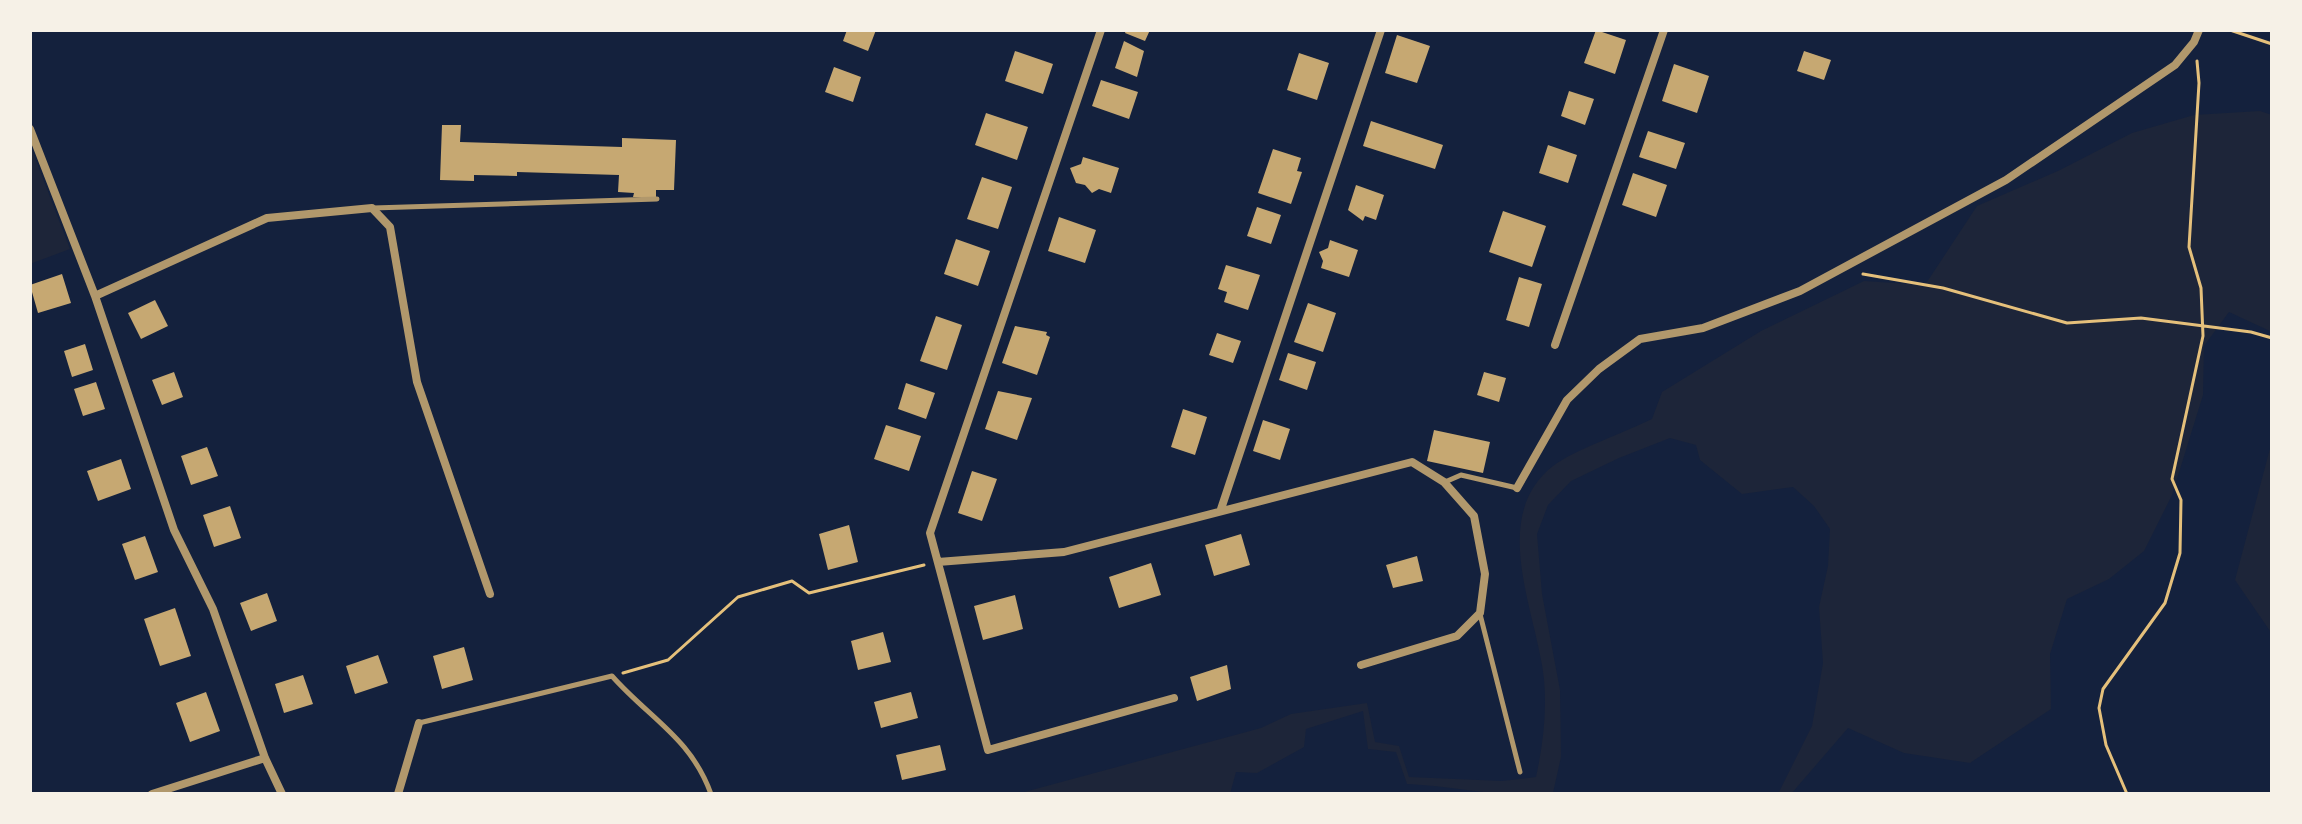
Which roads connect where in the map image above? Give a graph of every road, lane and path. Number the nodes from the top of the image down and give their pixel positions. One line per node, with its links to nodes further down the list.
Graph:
1 (1101, 30): 19 (street)
2 (1381, 30): 18 (street)
3 (1664, 30): 15 (street)
4 (2199, 30): 6 (street)
5 (2230, 30): 7 (path)
6 (2194, 42): 11 (street); 13 (path)
7 (2272, 44)
8 (30, 129): 12 (street)
9 (657, 199): 10 (lane)
10 (372, 208): 12 (street); 20 (street)
11 (1835, 269): 13 (path); 17 (street)
12 (95, 296): 26 (street)
13 (2202, 326): 14 (path); 32 (path)
14 (2272, 338)
15 (1555, 345)
16 (1444, 482): 17 (lane); 18 (street); 21 (street)
17 (1517, 488)
18 (1221, 509): 19 (street)
19 (938, 562): 23 (path); 24 (street)
20 (490, 594)
21 (1480, 613): 22 (street); 27 (lane)
22 (1361, 665)
23 (612, 676): 25 (lane); 31 (lane)
24 (1174, 698)
25 (419, 723): 30 (street)
26 (265, 758): 28 (street); 29 (street)
27 (1520, 772)
28 (152, 794)
29 (282, 794)
30 (398, 794)
31 (711, 794)
32 (2127, 794)

